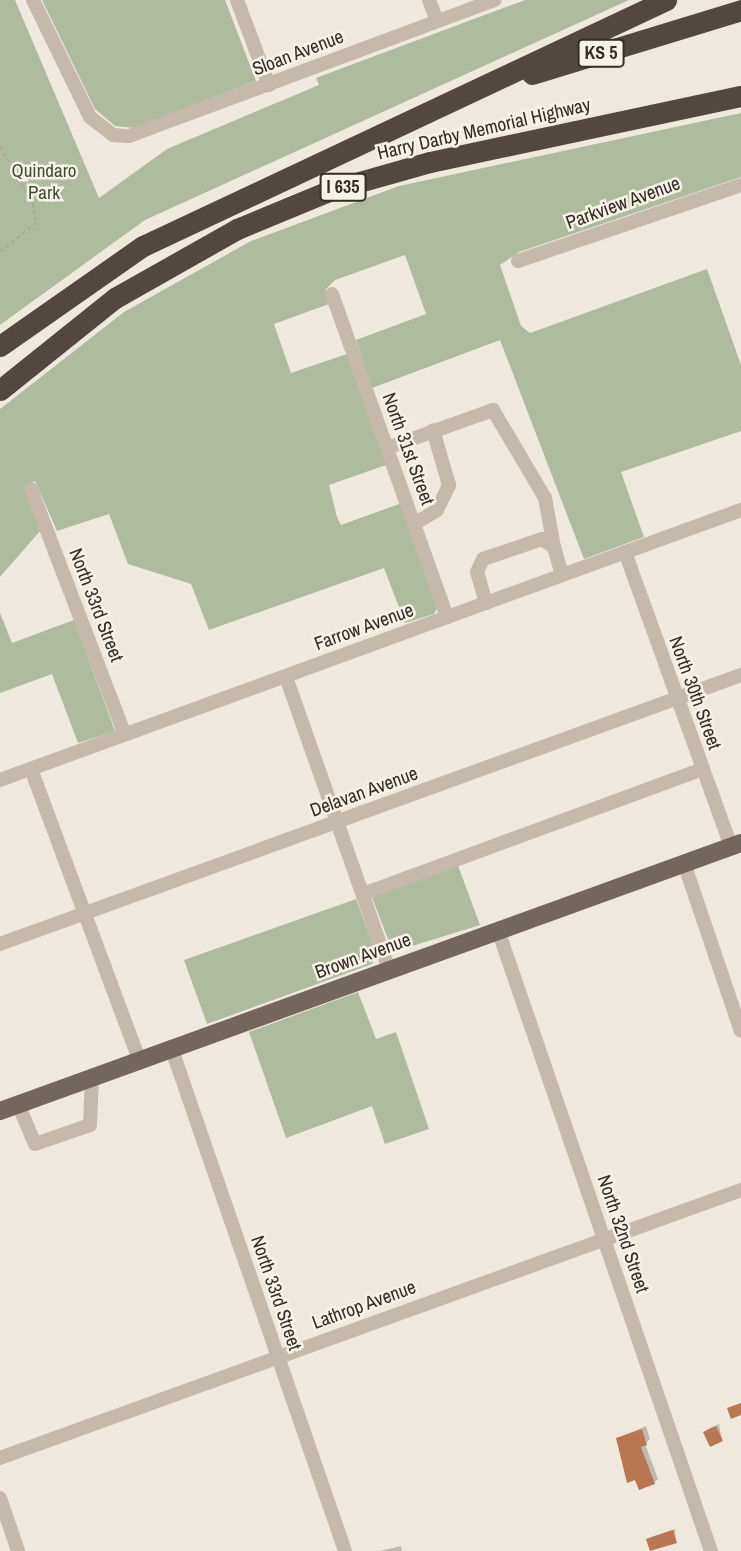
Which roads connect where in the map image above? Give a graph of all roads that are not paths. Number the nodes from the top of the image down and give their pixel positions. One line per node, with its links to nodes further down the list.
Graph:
1 (33, 0): 8 (street, Sloan Avenue)
2 (237, 0): 8 (street)
3 (429, 0): 7 (street)
4 (495, 0): 7 (street, Sloan Avenue)
5 (666, 0): 9 (highway, Harry Darby Memorial Highway / I 635)
6 (741, 10): 9 (highway, KS 5)
7 (437, 21): 8 (street, Sloan Avenue)
8 (269, 85)
9 (460, 96): 14 (highway, Harry Darby Memorial Highway / I 635)
10 (739, 97): 15 (highway, Harry Darby Memorial Highway / I 635)
11 (741, 185): 12 (street, Parkview Avenue)
12 (518, 261)
13 (332, 294): 17 (street, North 31st Street)
14 (0, 346)
15 (0, 390)
16 (433, 430): 17 (street); 20 (street); 21 (street)
17 (387, 448): 20 (street, North 31st Street)
18 (31, 488): 29 (street, North 33rd Street)
19 (741, 510): 22 (street, Farrow Avenue)
20 (414, 524): 25 (street, North 31st Street)
21 (554, 547): 23 (street); 24 (street)
22 (625, 552): 23 (street, Farrow Avenue); 28 (street, North 30th Street)
23 (562, 575): 24 (street, Farrow Avenue)
24 (486, 603): 25 (street, Farrow Avenue)
25 (447, 617): 27 (street, Farrow Avenue)
26 (741, 675): 28 (street, Delavan Avenue)
27 (286, 677): 29 (street, Farrow Avenue); 33 (street)
28 (676, 699): 31 (street, North 30th Street); 33 (street, Delavan Avenue)
29 (125, 734): 30 (street, Farrow Avenue)
30 (32, 769): 32 (street, Farrow Avenue); 37 (street)
31 (702, 769): 34 (street, North 30th Street); 36 (street)
32 (0, 780)
33 (337, 822): 36 (street); 37 (street, Delavan Avenue)
34 (736, 844): 35 (main road, Brown Avenue)
35 (684, 863): 38 (main road, Brown Avenue); 41 (street)
36 (363, 894): 40 (street)
37 (86, 913): 39 (street, Delavan Avenue); 43 (street)
38 (498, 930): 40 (main road, Brown Avenue); 48 (street, North 32nd Street)
39 (0, 944)
40 (389, 969): 42 (main road, Brown Avenue)
41 (741, 1031)
42 (171, 1047): 43 (main road, Brown Avenue); 49 (street, North 33rd Street)
43 (139, 1060): 44 (main road, Brown Avenue)
44 (92, 1077): 45 (main road, Brown Avenue); 45 (street)
45 (18, 1104): 46 (main road, Brown Avenue)
46 (0, 1111)
47 (741, 1190): 48 (street, Lathrop Avenue)
48 (605, 1239): 49 (street, Lathrop Avenue); 54 (street, North 32nd Street)
49 (277, 1357): 50 (street, Lathrop Avenue); 53 (street, North 33rd Street)
50 (0, 1458)
51 (0, 1498): 52 (street)
52 (18, 1551)
53 (345, 1551)
54 (710, 1551)

